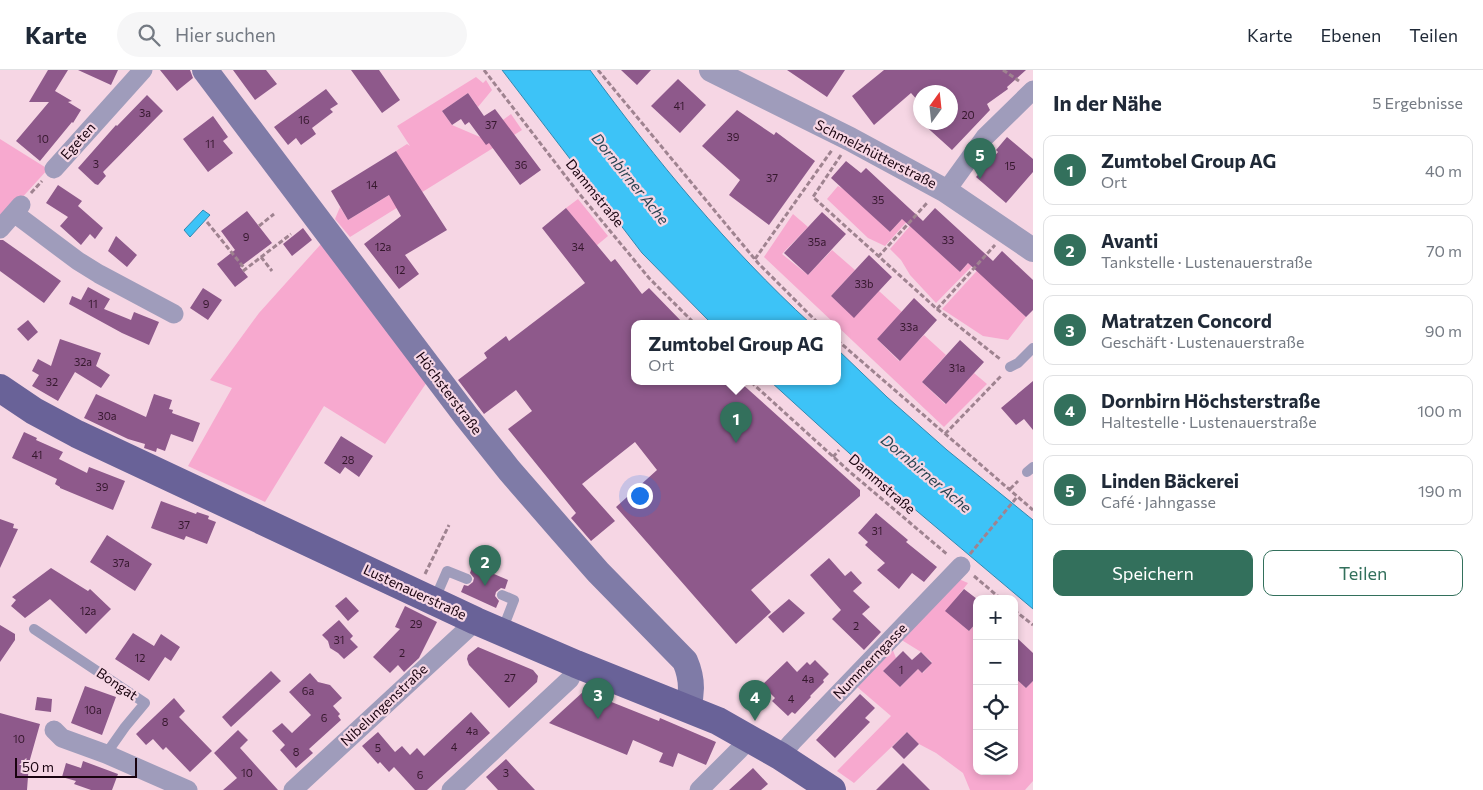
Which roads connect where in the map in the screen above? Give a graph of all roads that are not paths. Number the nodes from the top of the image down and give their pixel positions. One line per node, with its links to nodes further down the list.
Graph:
1 (143, 70): 5 (street, Egeten)
2 (205, 70): 21 (main road, Höchsterstraße)
3 (711, 70): 6 (street, Schmelzhütterstraße)
4 (1028, 87): 6 (street)
5 (54, 169)
6 (938, 196): 8 (street, Schmelzhütterstraße)
7 (0, 229): 9 (street)
8 (1033, 250)
9 (174, 314)
10 (1033, 348): 11 (lane)
11 (1010, 367)
12 (0, 388): 15 (main road, Lustenauerstraße)
13 (964, 562): 25 (street, Nummerngasse)
14 (467, 579): 15 (lane)
15 (428, 590): 17 (main road, Lustenauerstraße)
16 (502, 595): 19 (lane)
17 (476, 621): 19 (main road, Lustenauerstraße); 27 (street, Nibelungenstraße)
18 (34, 629): 24 (lane, Bongat)
19 (502, 632): 20 (main road, Lustenauerstraße)
20 (576, 664): 21 (main road, Lustenauerstraße); 28 (street)
21 (688, 707): 23 (main road, Lustenauerstraße)
22 (54, 730): 24 (street)
23 (749, 738): 25 (main road, Lustenauerstraße); 29 (street)
24 (106, 754): 26 (street)
25 (780, 756): 30 (main road, Lustenauerstraße)
26 (188, 790)
27 (292, 790)
28 (451, 790)
29 (699, 790)
30 (832, 790)

